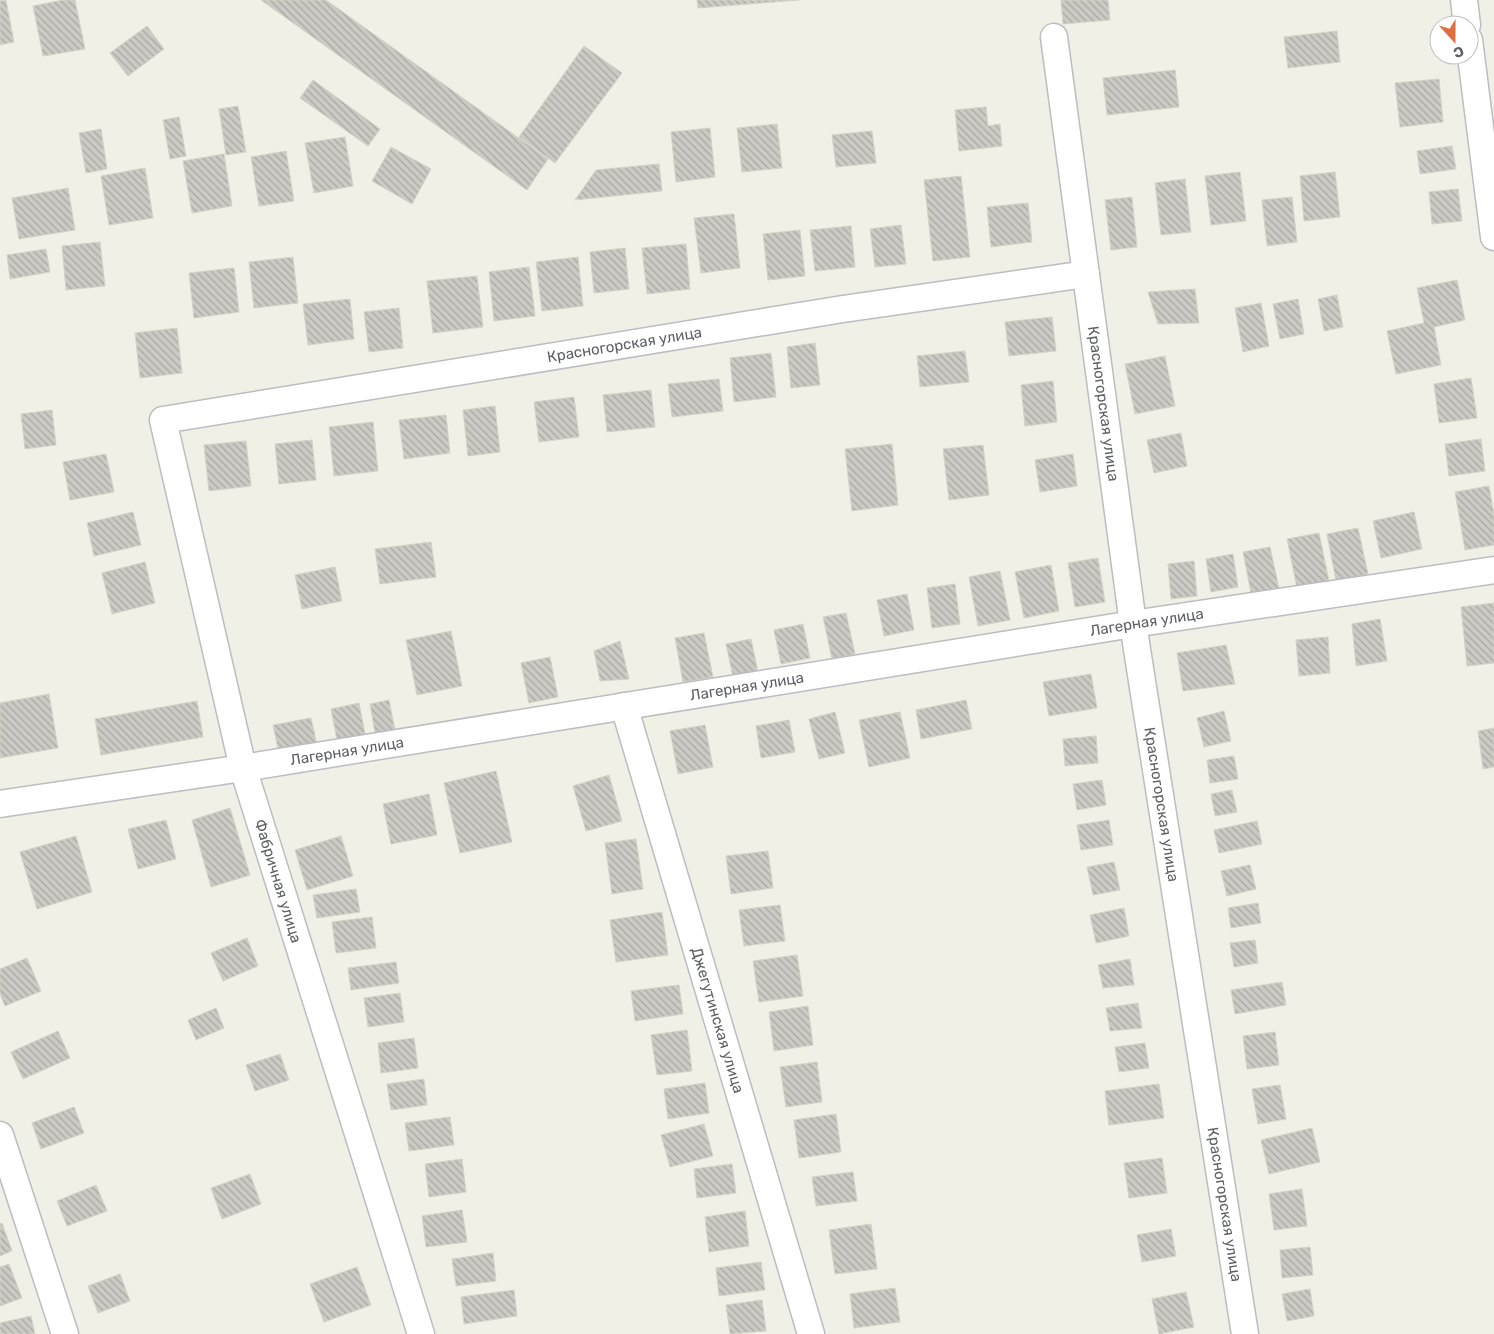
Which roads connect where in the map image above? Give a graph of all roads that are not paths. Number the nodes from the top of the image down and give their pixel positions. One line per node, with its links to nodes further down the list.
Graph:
1 (1464, 0): 2 (street)
2 (1466, 15)
3 (1054, 37): 6 (street, Красногорская улица)
4 (1472, 65): 5 (street)
5 (1494, 237)
6 (1086, 274): 7 (street, Красногорская улица); 9 (street, Красногорская улица)
7 (163, 420): 11 (street, Фабричная улица)
8 (1494, 570): 9 (street, Лагерная улица)
9 (1133, 624): 10 (street, Лагерная улица); 17 (street, Красногорская улица)
10 (624, 706): 11 (street, Лагерная улица); 16 (street, Джегутинская улица)
11 (243, 768): 12 (street, Лагерная улица); 15 (street, Фабричная улица)
12 (0, 804)
13 (0, 1135): 14 (street)
14 (65, 1334)
15 (421, 1334)
16 (812, 1334)
17 (1245, 1334)

